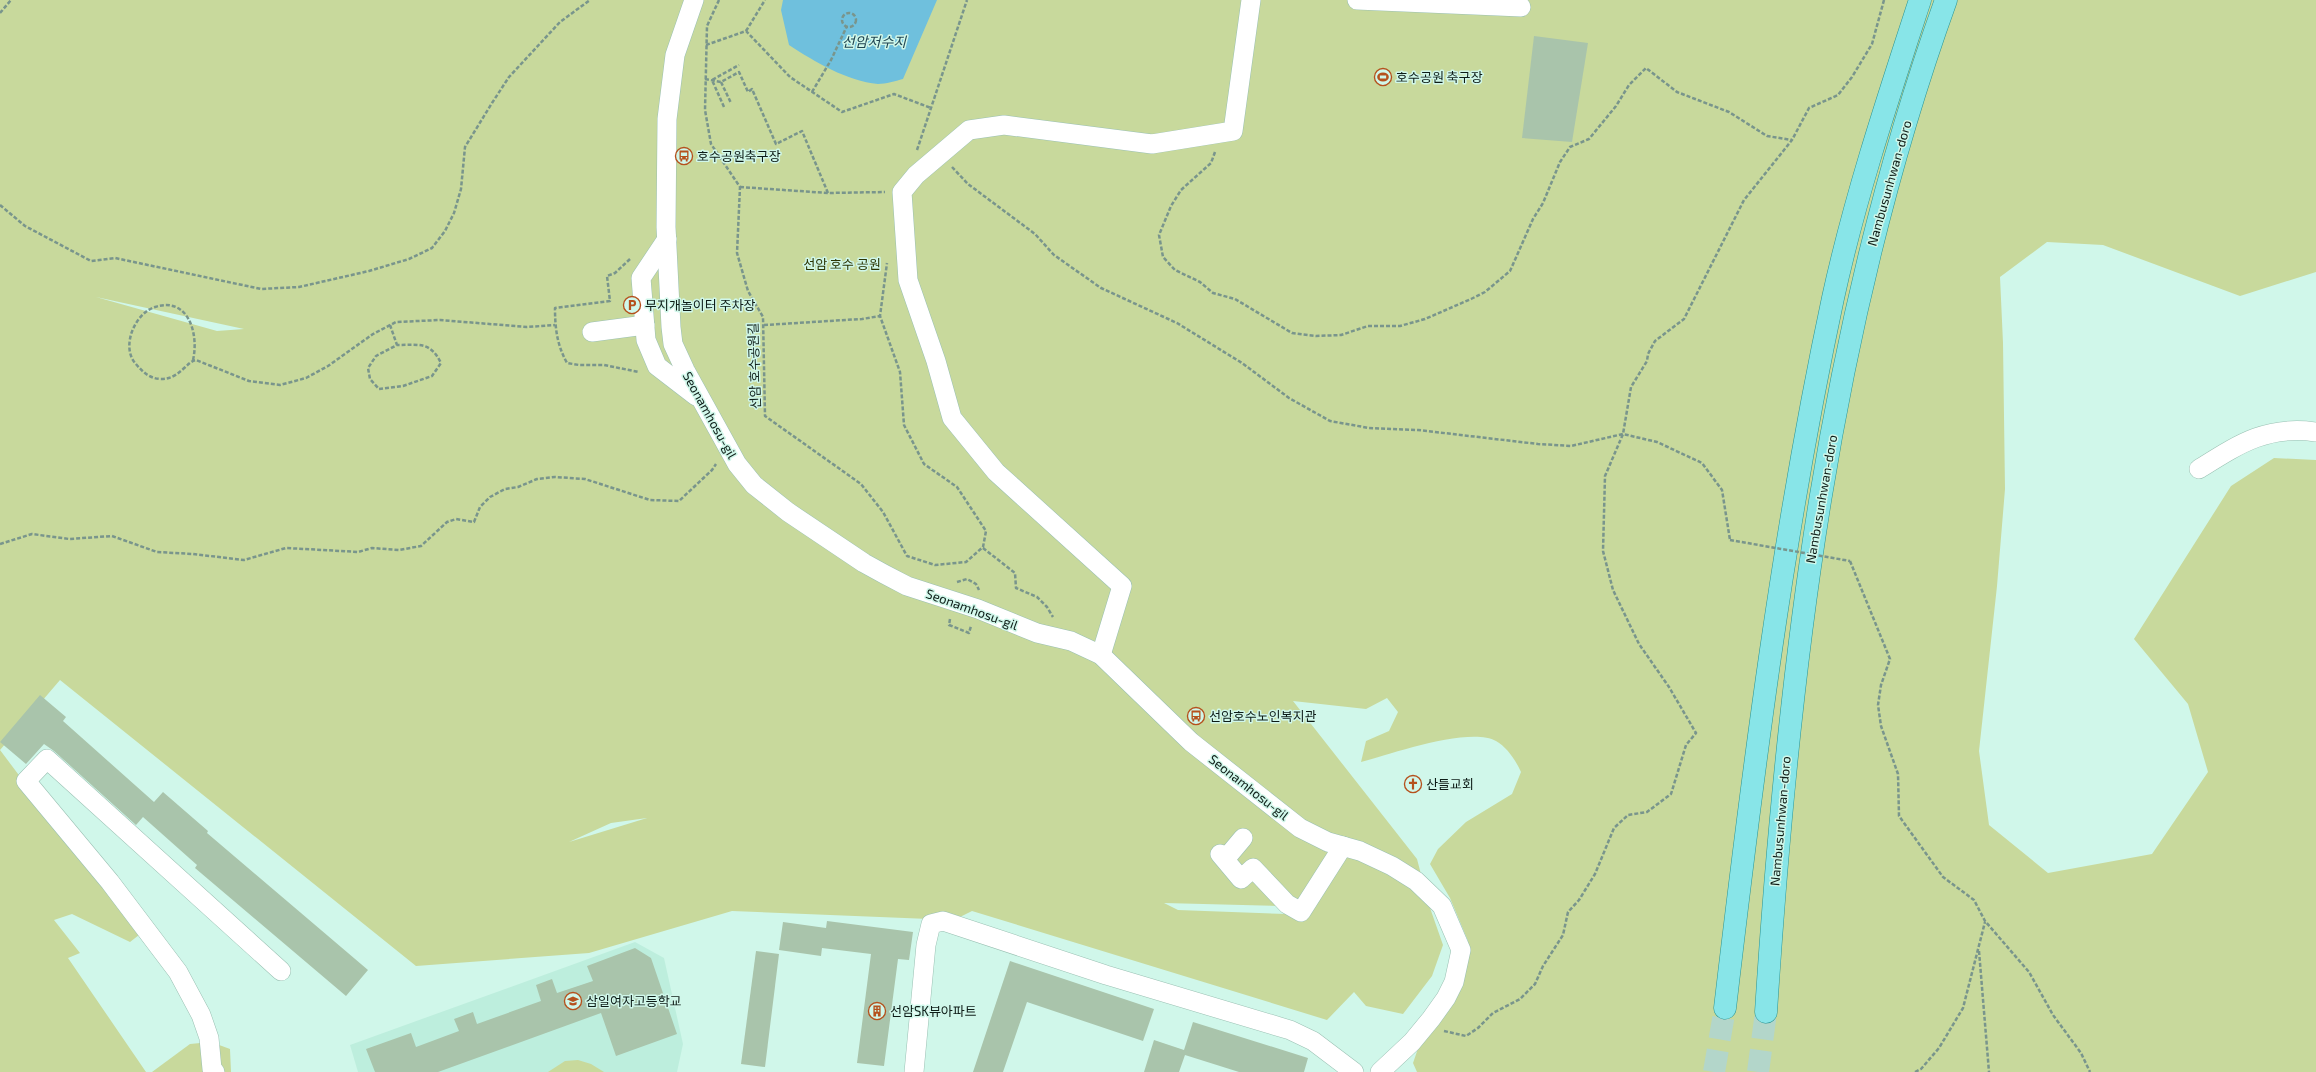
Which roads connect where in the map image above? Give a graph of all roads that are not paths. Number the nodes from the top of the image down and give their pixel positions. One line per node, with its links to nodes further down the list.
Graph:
1 (694, 0): 7 (street, Seonamhosu-gil)
2 (1251, 0): 13 (street)
3 (1365, 0): 6 (street)
4 (1920, 0): 17 (main road, Nambusunhwan-doro)
5 (1946, 0): 18 (main road, Nambusunhwan-doro)
6 (1521, 7)
7 (667, 239): 8 (street); 10 (street, Seonamhosu-gil)
8 (645, 325): 9 (street); 10 (street)
9 (592, 332)
10 (702, 401): 13 (street, Seonamhosu-gil)
11 (2316, 432): 12 (street)
12 (2199, 469)
13 (1101, 655): 15 (street, Seonamhosu-gil)
14 (1243, 838): 15 (street)
15 (1343, 846): 22 (street, Seonamhosu-gil)
16 (281, 971): 19 (street)
17 (1725, 1008)
18 (1766, 1012)
19 (215, 1072)
20 (914, 1072): 21 (street)
21 (1354, 1072)
22 (1380, 1072)

